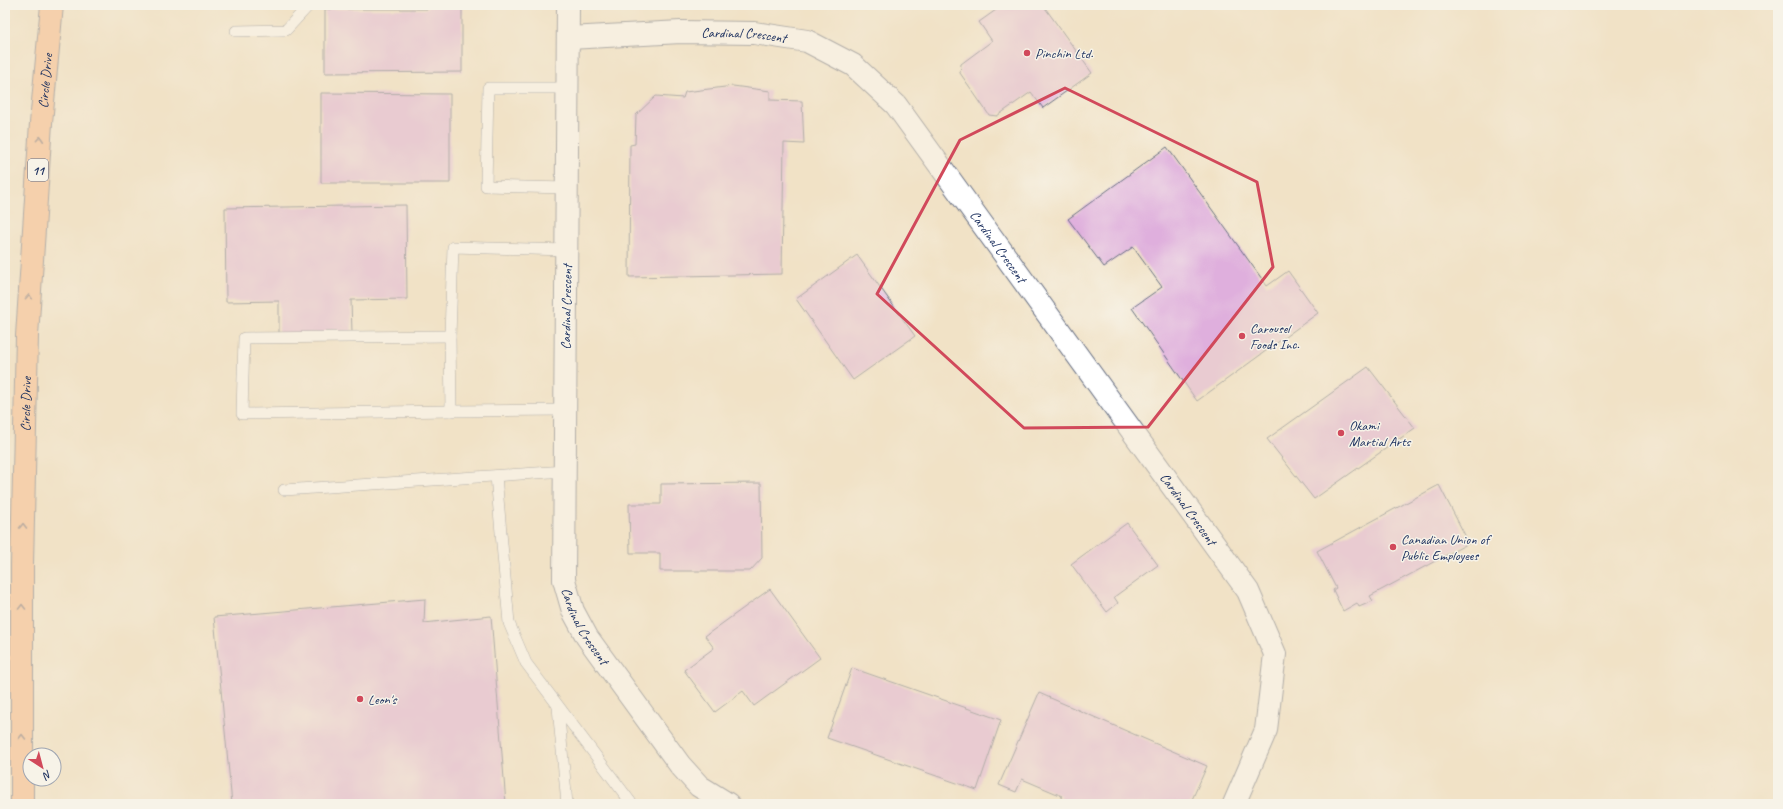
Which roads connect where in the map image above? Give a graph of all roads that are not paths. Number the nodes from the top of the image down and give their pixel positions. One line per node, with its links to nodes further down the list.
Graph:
1 (52, 5): 17 (highway, Circle Drive / 11, one-way to 1)
2 (309, 5): 4 (lane)
3 (568, 5): 5 (street)
4 (236, 31)
5 (569, 38): 6 (street, Cardinal Crescent); 20 (street, Cardinal Crescent)
6 (568, 88): 7 (street, Cardinal Crescent); 7 (lane)
7 (567, 188): 8 (street, Cardinal Crescent)
8 (567, 250): 9 (lane); 10 (street, Cardinal Crescent)
9 (450, 336): 11 (lane); 11 (lane)
10 (565, 410): 11 (lane); 12 (street, Cardinal Crescent)
11 (451, 411)
12 (565, 471): 13 (lane); 16 (street, Cardinal Crescent)
13 (496, 476): 14 (lane); 15 (lane)
14 (284, 490)
15 (558, 706): 18 (lane); 19 (lane)
16 (717, 802)
17 (22, 804)
18 (567, 804)
19 (632, 804)
20 (1234, 804)

